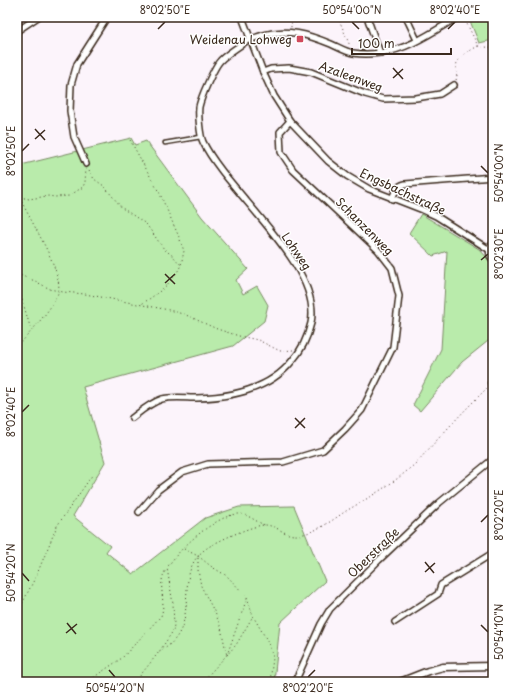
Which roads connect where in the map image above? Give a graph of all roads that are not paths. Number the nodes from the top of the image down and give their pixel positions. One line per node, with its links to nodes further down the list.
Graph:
1 (38, 17): 8 (street)
2 (107, 17): 17 (street)
3 (242, 17): 9 (street, Engsbachstraße)
4 (367, 17): 11 (street)
5 (406, 17): 10 (street)
6 (458, 17): 7 (street, Lohweg)
7 (450, 19): 10 (street, Lohweg)
8 (17, 31)
9 (250, 39): 11 (street, Lohweg); 12 (street, Engsbachstraße); 15 (street, Lohweg)
10 (417, 40): 11 (street, Lohweg)
11 (380, 54)
12 (262, 72): 13 (street, Azaleenweg); 14 (street, Engsbachstraße)
13 (454, 85)
14 (290, 121): 19 (street, Engsbachstraße); 25 (street, Schanzenweg)
15 (202, 136): 16 (lane); 23 (street, Lohweg)
16 (165, 143)
17 (86, 164)
18 (493, 177): 19 (street)
19 (392, 199): 21 (street, Engsbachstraße)
20 (493, 243): 21 (street)
21 (491, 250): 22 (street)
22 (493, 260)
23 (132, 418)
24 (493, 458): 29 (street, Oberstraße)
25 (139, 512)
26 (493, 553): 27 (street)
27 (396, 622)
28 (493, 666): 30 (street)
29 (295, 682)
30 (400, 682)

